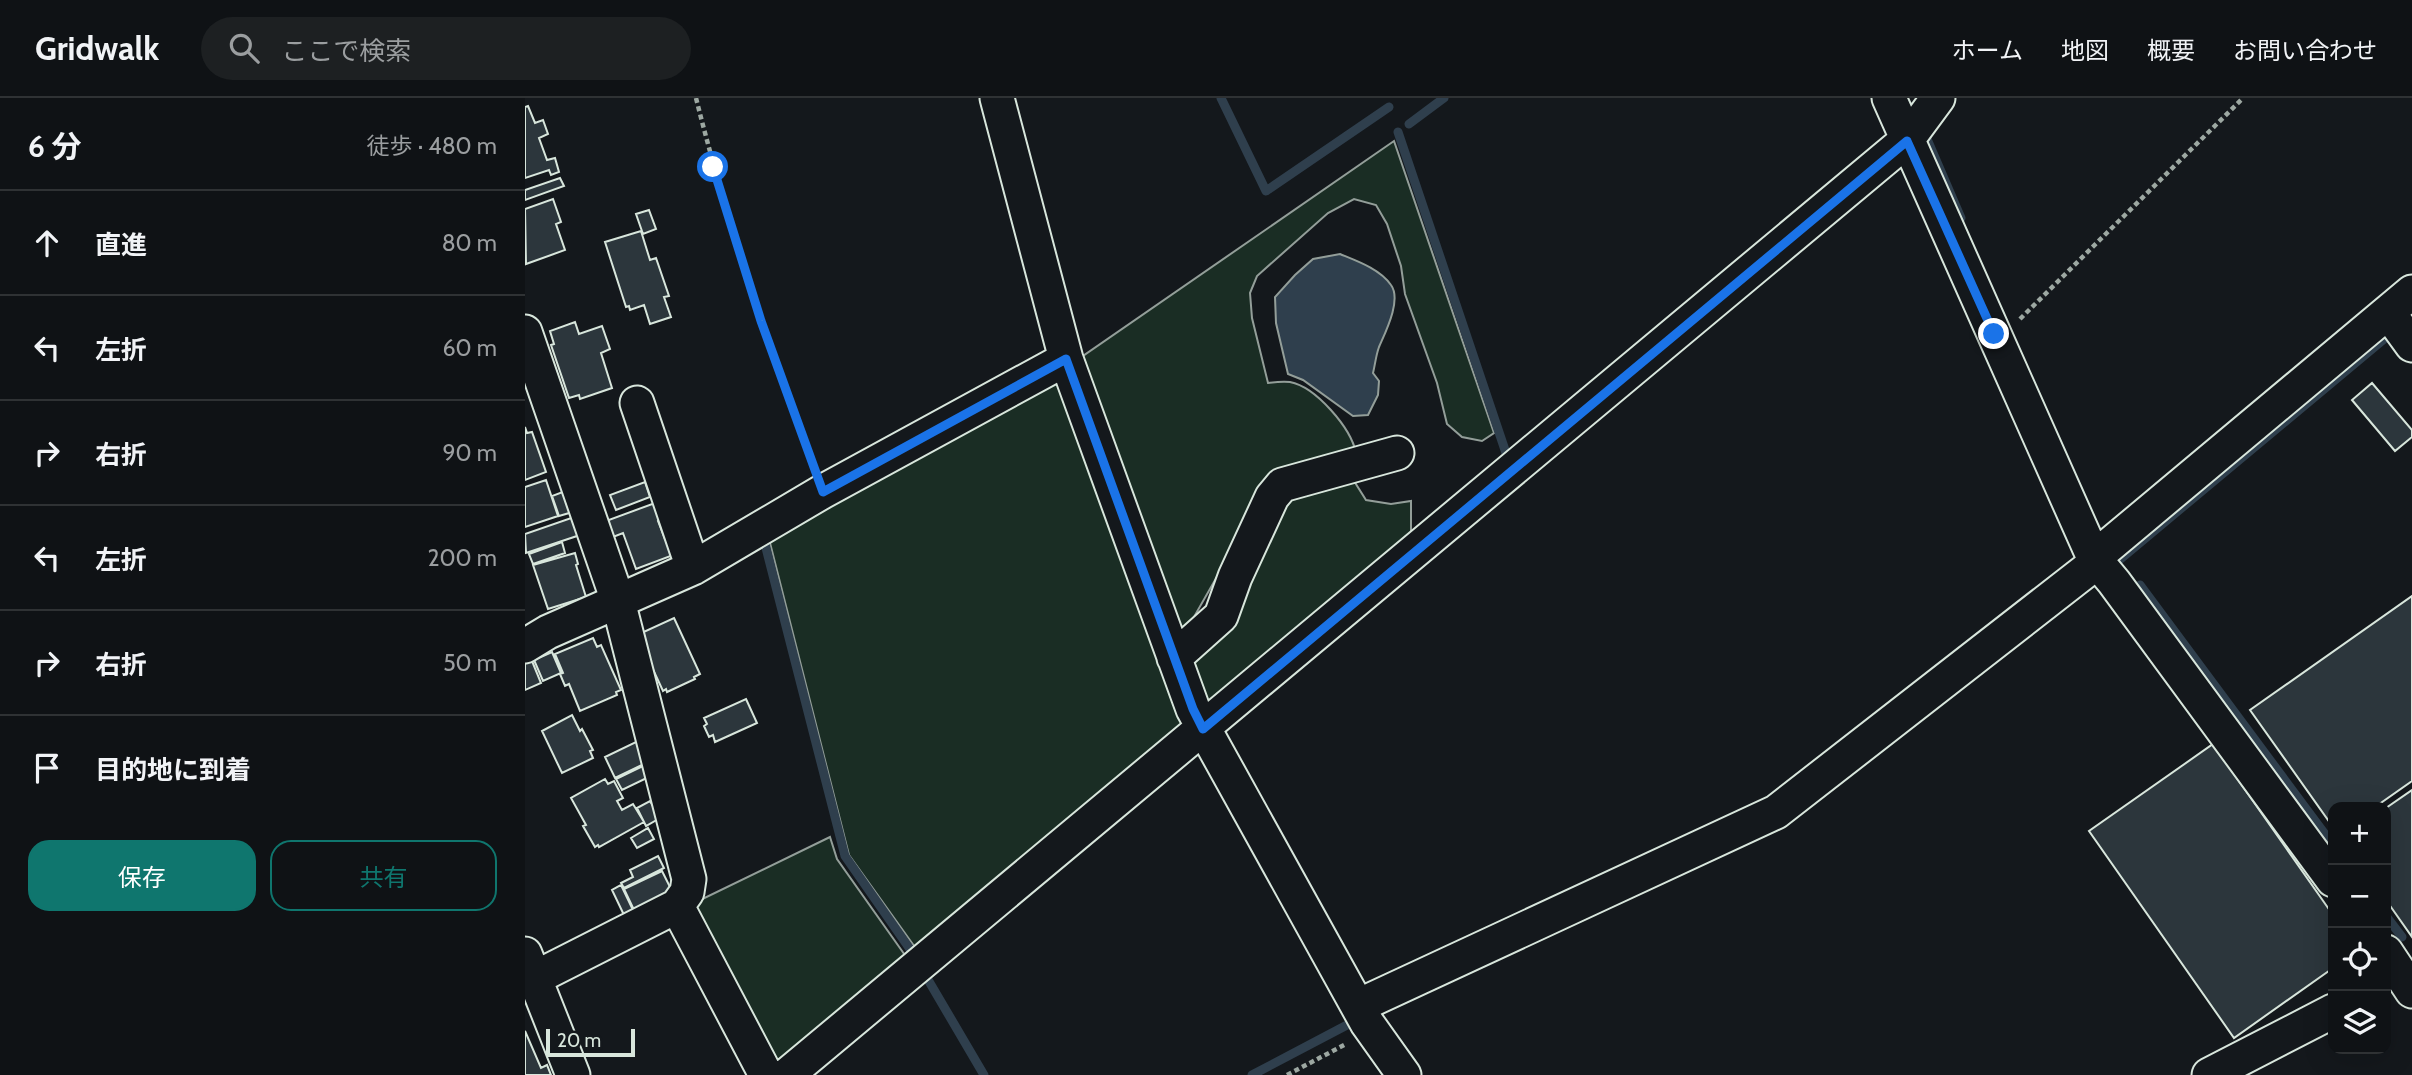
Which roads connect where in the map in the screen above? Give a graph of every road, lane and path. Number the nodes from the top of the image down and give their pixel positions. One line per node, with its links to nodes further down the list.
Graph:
1 (696, 98): 14 (path)
2 (997, 98): 11 (street)
3 (1889, 98): 6 (street)
4 (1938, 98): 6 (street)
5 (2243, 98): 9 (path)
6 (1907, 141): 9 (street); 20 (street)
7 (2400, 302): 10 (street); 15 (street)
8 (525, 332): 17 (street)
9 (1994, 334): 15 (street)
10 (2412, 345)
11 (1066, 359): 14 (street); 19 (street)
12 (637, 403): 16 (street)
13 (1397, 453): 19 (street)
14 (823, 492): 16 (street)
15 (2096, 560): 21 (street); 25 (street)
16 (692, 568): 17 (street)
17 (618, 601): 18 (street); 22 (street)
18 (525, 646)
19 (1174, 657): 20 (street)
20 (1203, 729): 25 (street); 28 (street)
21 (2328, 873)
22 (677, 905): 23 (street); 27 (street)
23 (530, 966): 26 (street)
24 (2328, 1013): 31 (street)
25 (1365, 1018): 29 (path); 30 (street)
26 (573, 1075)
27 (766, 1075)
28 (787, 1075)
29 (1287, 1075)
30 (1404, 1075)
31 (2209, 1075)

